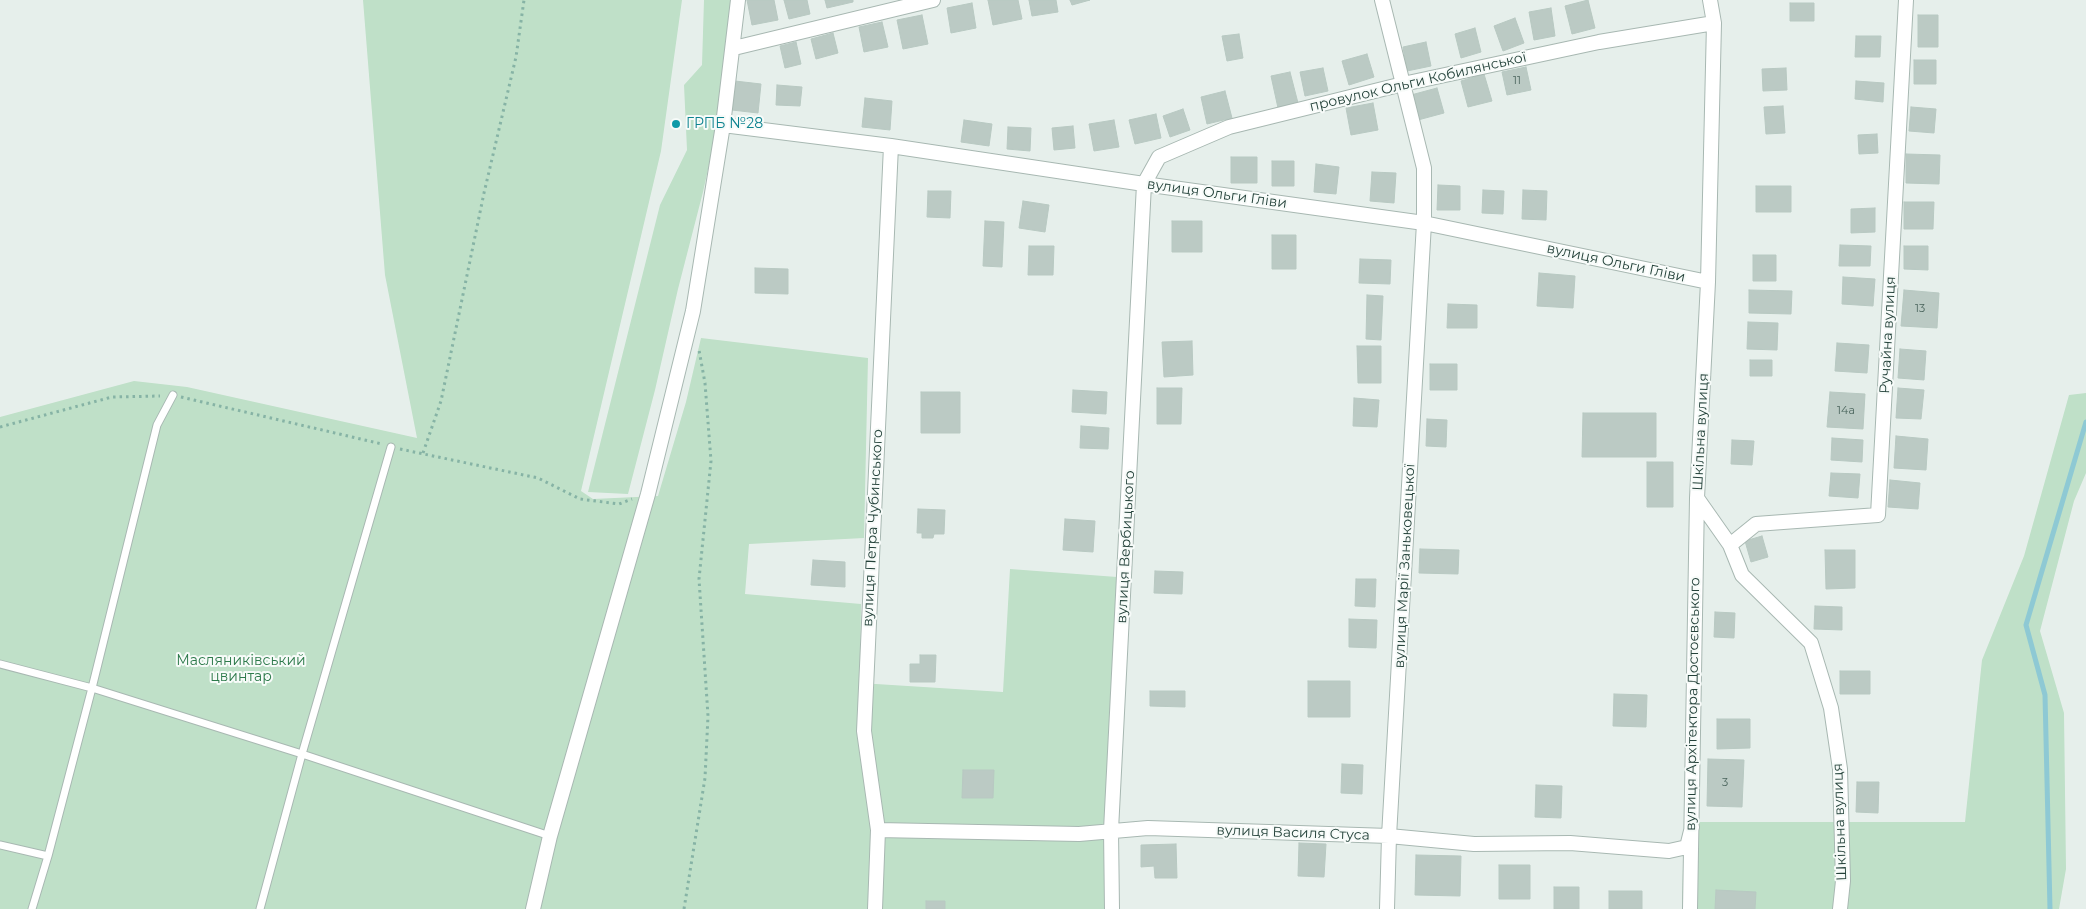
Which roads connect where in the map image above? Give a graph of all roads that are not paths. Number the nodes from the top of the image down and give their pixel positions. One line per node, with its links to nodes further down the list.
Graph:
1 (738, 0): 7 (street)
2 (933, 0): 7 (street)
3 (1382, 0): 8 (street, вулиця Марії Заньковецької)
4 (1710, 0): 6 (street, Шкільна вулиця)
5 (1906, 0): 17 (street, Ручайна вулиця)
6 (1714, 23): 8 (street, провулок Ольги Кобилянської); 13 (street, Шкільна вулиця)
7 (734, 48): 9 (street)
8 (1403, 84): 11 (street, провулок Ольги Кобилянської); 12 (street, вулиця Марії Заньковецької)
9 (723, 125): 10 (street, вулиця Ольги Гліви); 24 (street)
10 (891, 146): 11 (street, вулиця Ольги Гліви); 22 (street, вулиця Петра Чубинського)
11 (1144, 184): 12 (street, вулиця Ольги Гліви); 23 (street, вулиця Вербицького)
12 (1424, 223): 13 (street, вулиця Ольги Гліви); 25 (street, вулиця Марії Заньковецької)
13 (1708, 282): 16 (street, Шкільна вулиця)
14 (172, 395): 19 (lane)
15 (391, 447): 20 (lane)
16 (1697, 498): 17 (street, Шкільна вулиця); 21 (street, вулиця Архітектора Достоєвського)
17 (1730, 545): 35 (street, Шкільна вулиця)
18 (0, 664): 19 (lane)
19 (92, 688): 20 (lane); 27 (lane)
20 (302, 754): 24 (lane); 29 (lane)
21 (1692, 827): 25 (street, вулиця Василя Стуса); 34 (street, вулиця Архітектора Достоєвського)
22 (878, 830): 23 (street, вулиця Василя Стуса); 31 (street, вулиця Петра Чубинського)
23 (1111, 830): 25 (street, вулиця Василя Стуса); 32 (street, вулиця Вербицького)
24 (550, 836): 30 (street)
25 (1389, 836): 33 (street, вулиця Марії Заньковецької)
26 (0, 845): 27 (lane)
27 (48, 856): 28 (lane)
28 (32, 909)
29 (260, 909)
30 (533, 909)
31 (875, 909)
32 (1112, 909)
33 (1387, 909)
34 (1690, 909)
35 (1840, 909)

